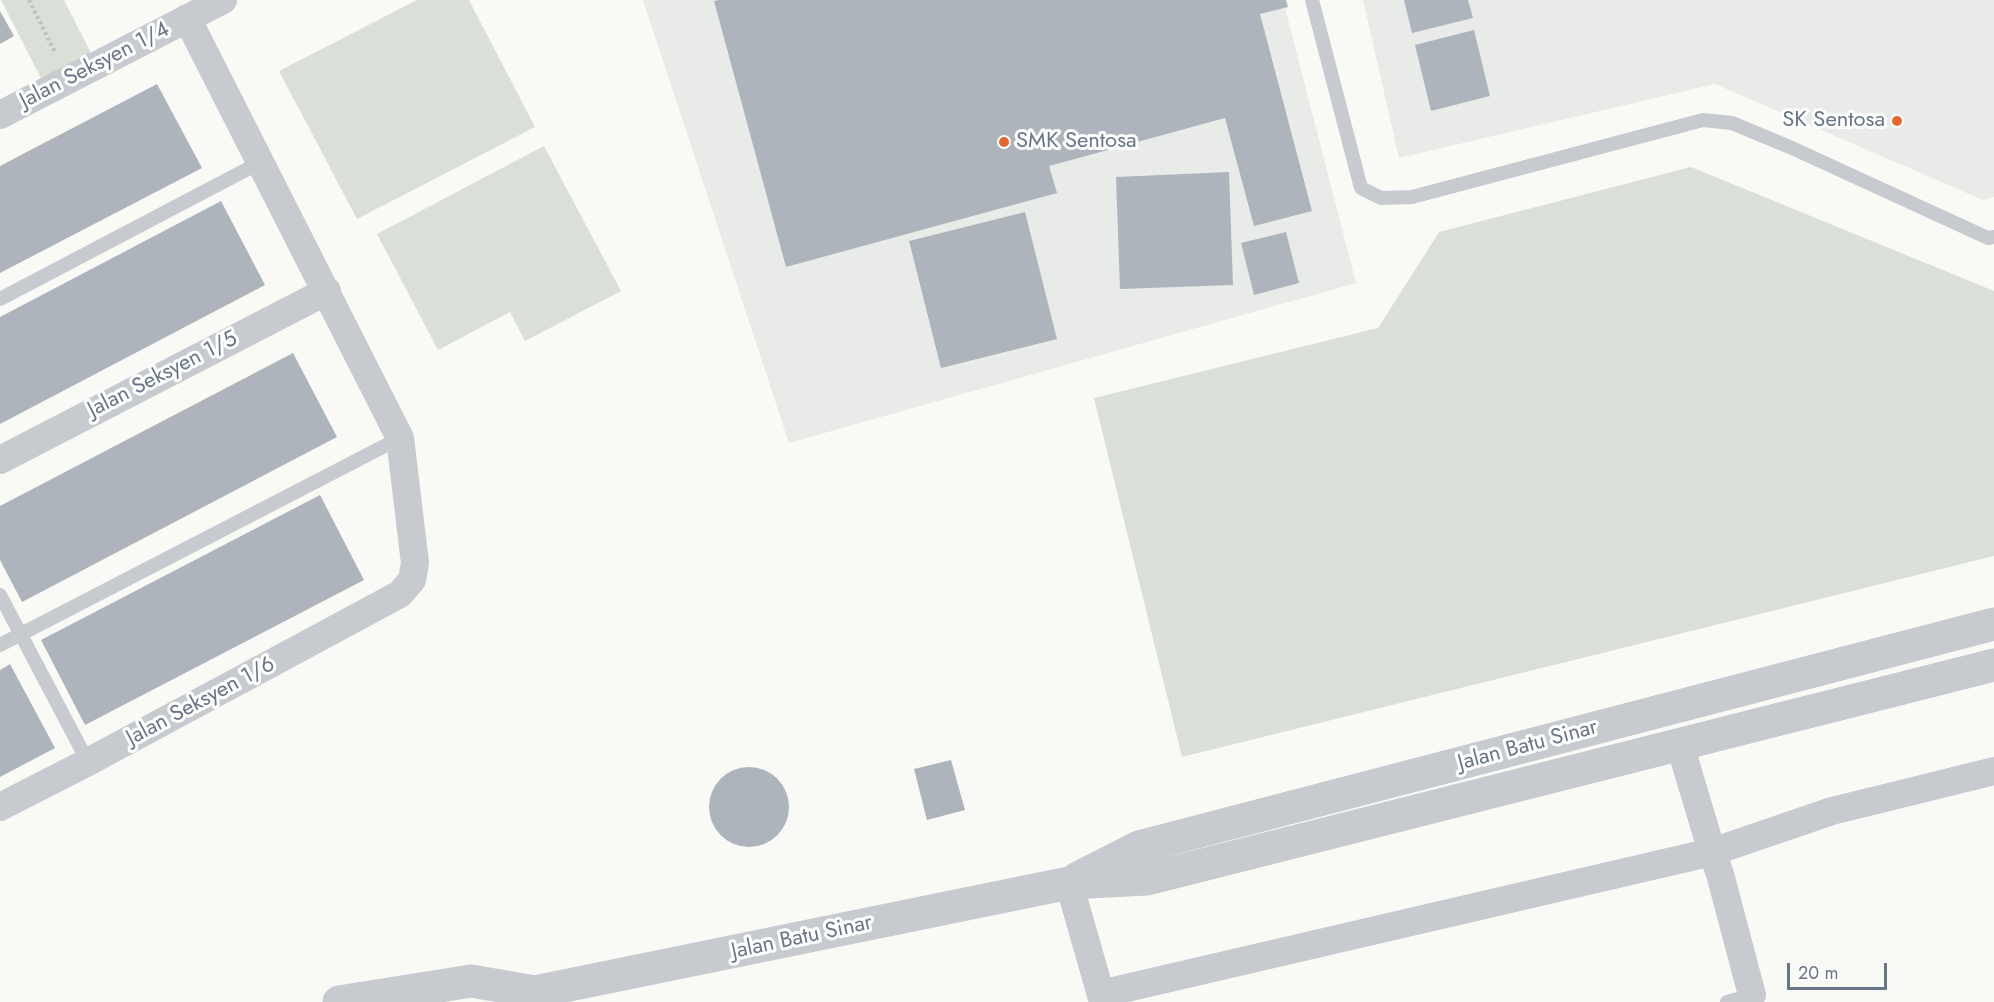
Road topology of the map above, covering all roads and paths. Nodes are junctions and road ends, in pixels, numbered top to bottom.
1 (29, 0) edge
2 (223, 0) edge
3 (1312, 0) edge
4 (187, 18) junction
5 (69, 79) junction
6 (0, 115) edge
7 (261, 162) junction
8 (1994, 237) edge
9 (327, 291) junction
10 (0, 299) edge
11 (400, 438) junction
12 (0, 460) edge
13 (0, 595) edge
14 (1994, 624) edge
15 (21, 634) junction
16 (0, 645) edge
17 (1994, 665) edge
18 (1680, 745) junction
19 (88, 762) junction
20 (1994, 771) edge
21 (0, 807) edge
22 (1712, 852) junction
23 (1069, 883) junction
24 (589, 992) edge
25 (525, 997) edge
26 (1102, 998) edge
27 (1740, 999) edge
28 (339, 1002) edge

1 - 5 path
2 - 4 street, Jalan Seksyen 1/4
3 - 8 lane
4 - 5 street, Jalan Seksyen 1/4
4 - 7 street
5 - 6 street, Jalan Seksyen 1/4
7 - 9 street
7 - 10 lane
9 - 11 street
9 - 12 street, Jalan Seksyen 1/5
11 - 15 lane
11 - 19 street, Jalan Seksyen 1/6
13 - 15 lane
14 - 23 street, Jalan Batu Sinar
15 - 16 lane
15 - 19 lane
17 - 18 street, Jalan Batu Sinar
18 - 22 street
18 - 23 street, Jalan Batu Sinar
19 - 21 street, Jalan Seksyen 1/6
20 - 22 street
22 - 26 street
22 - 27 street
23 - 24 street, Jalan Batu Sinar
23 - 26 street
24 - 25 street, Jalan Batu Sinar
25 - 28 street, Jalan Batu Sinar

